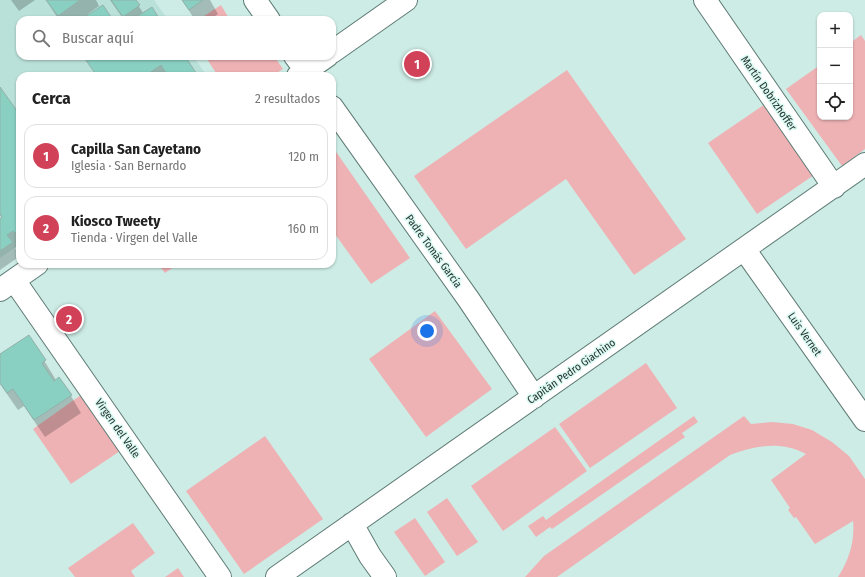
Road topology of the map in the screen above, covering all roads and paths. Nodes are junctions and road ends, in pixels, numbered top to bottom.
1 (255, 0) edge
2 (406, 0) edge
3 (705, 0) edge
4 (266, 16) edge
5 (336, 49) edge
6 (320, 60) edge
7 (302, 70) edge
8 (336, 114) edge
9 (865, 164) edge
10 (834, 186) junction
11 (744, 249) junction
12 (31, 268) edge
13 (7, 285) edge
14 (534, 397) junction
15 (865, 420) edge
16 (352, 524) junction
17 (220, 577) edge
18 (277, 577) edge
19 (385, 577) edge

1 - 4 street
2 - 5 street
3 - 10 street, Martín Dobrizhoffer
6 - 7 street
8 - 14 street, Padre Tomás García
9 - 10 street, Capitán Pedro Giachino
10 - 11 street, Capitán Pedro Giachino
11 - 14 street, Capitán Pedro Giachino
11 - 15 street, Luis Vernet
12 - 13 street
13 - 17 street, Virgen del Valle
14 - 16 street, Capitán Pedro Giachino
16 - 18 street, Capitán Pedro Giachino
16 - 19 street

